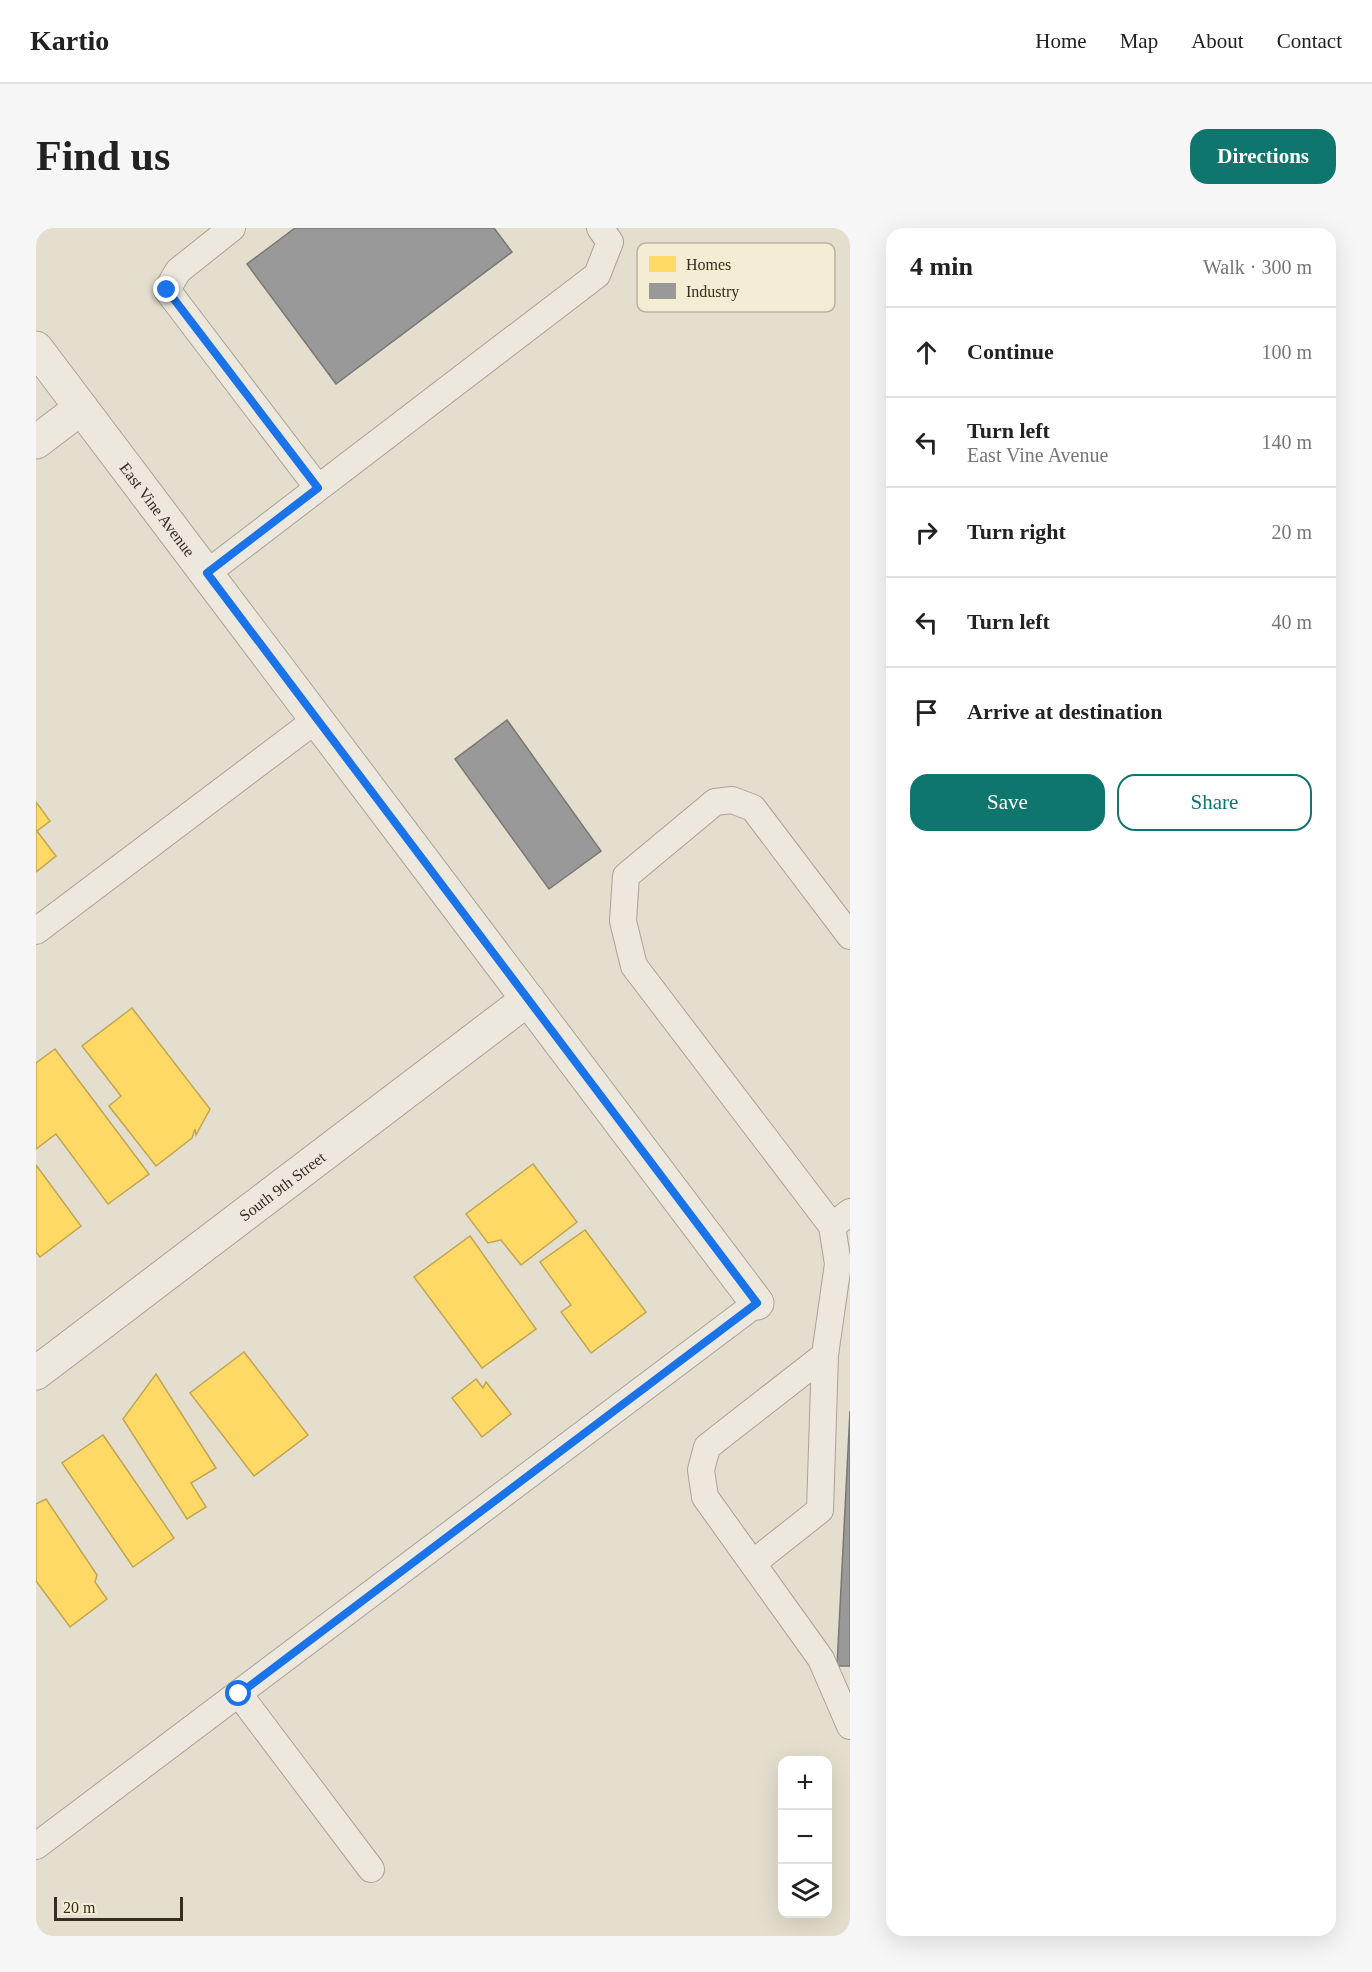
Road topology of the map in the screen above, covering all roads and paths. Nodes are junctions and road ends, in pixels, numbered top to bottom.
1 (232, 228) edge
2 (600, 228) edge
3 (36, 348) edge
4 (81, 408) junction
5 (36, 442) edge
6 (318, 488) junction
7 (207, 573) junction
8 (317, 719) junction
9 (36, 931) edge
10 (850, 936) edge
11 (528, 999) junction
12 (841, 1219) edge
13 (757, 1303) joint
14 (825, 1355) junction
15 (36, 1372) edge
16 (753, 1563) junction
17 (239, 1694) junction
18 (850, 1726) edge
19 (36, 1846) edge
20 (371, 1869) dead end

1 - 6 lane
2 - 6 lane
3 - 4 street, East Vine Avenue
4 - 5 street
4 - 7 street, East Vine Avenue
6 - 7 lane
7 - 8 street, East Vine Avenue
8 - 9 lane
8 - 11 street, East Vine Avenue
10 - 12 lane
11 - 13 street, East Vine Avenue
11 - 15 street, South 9th Street
12 - 14 lane
13 - 17 lane
14 - 16 lane
14 - 16 lane
16 - 18 lane
17 - 19 lane
17 - 20 lane

